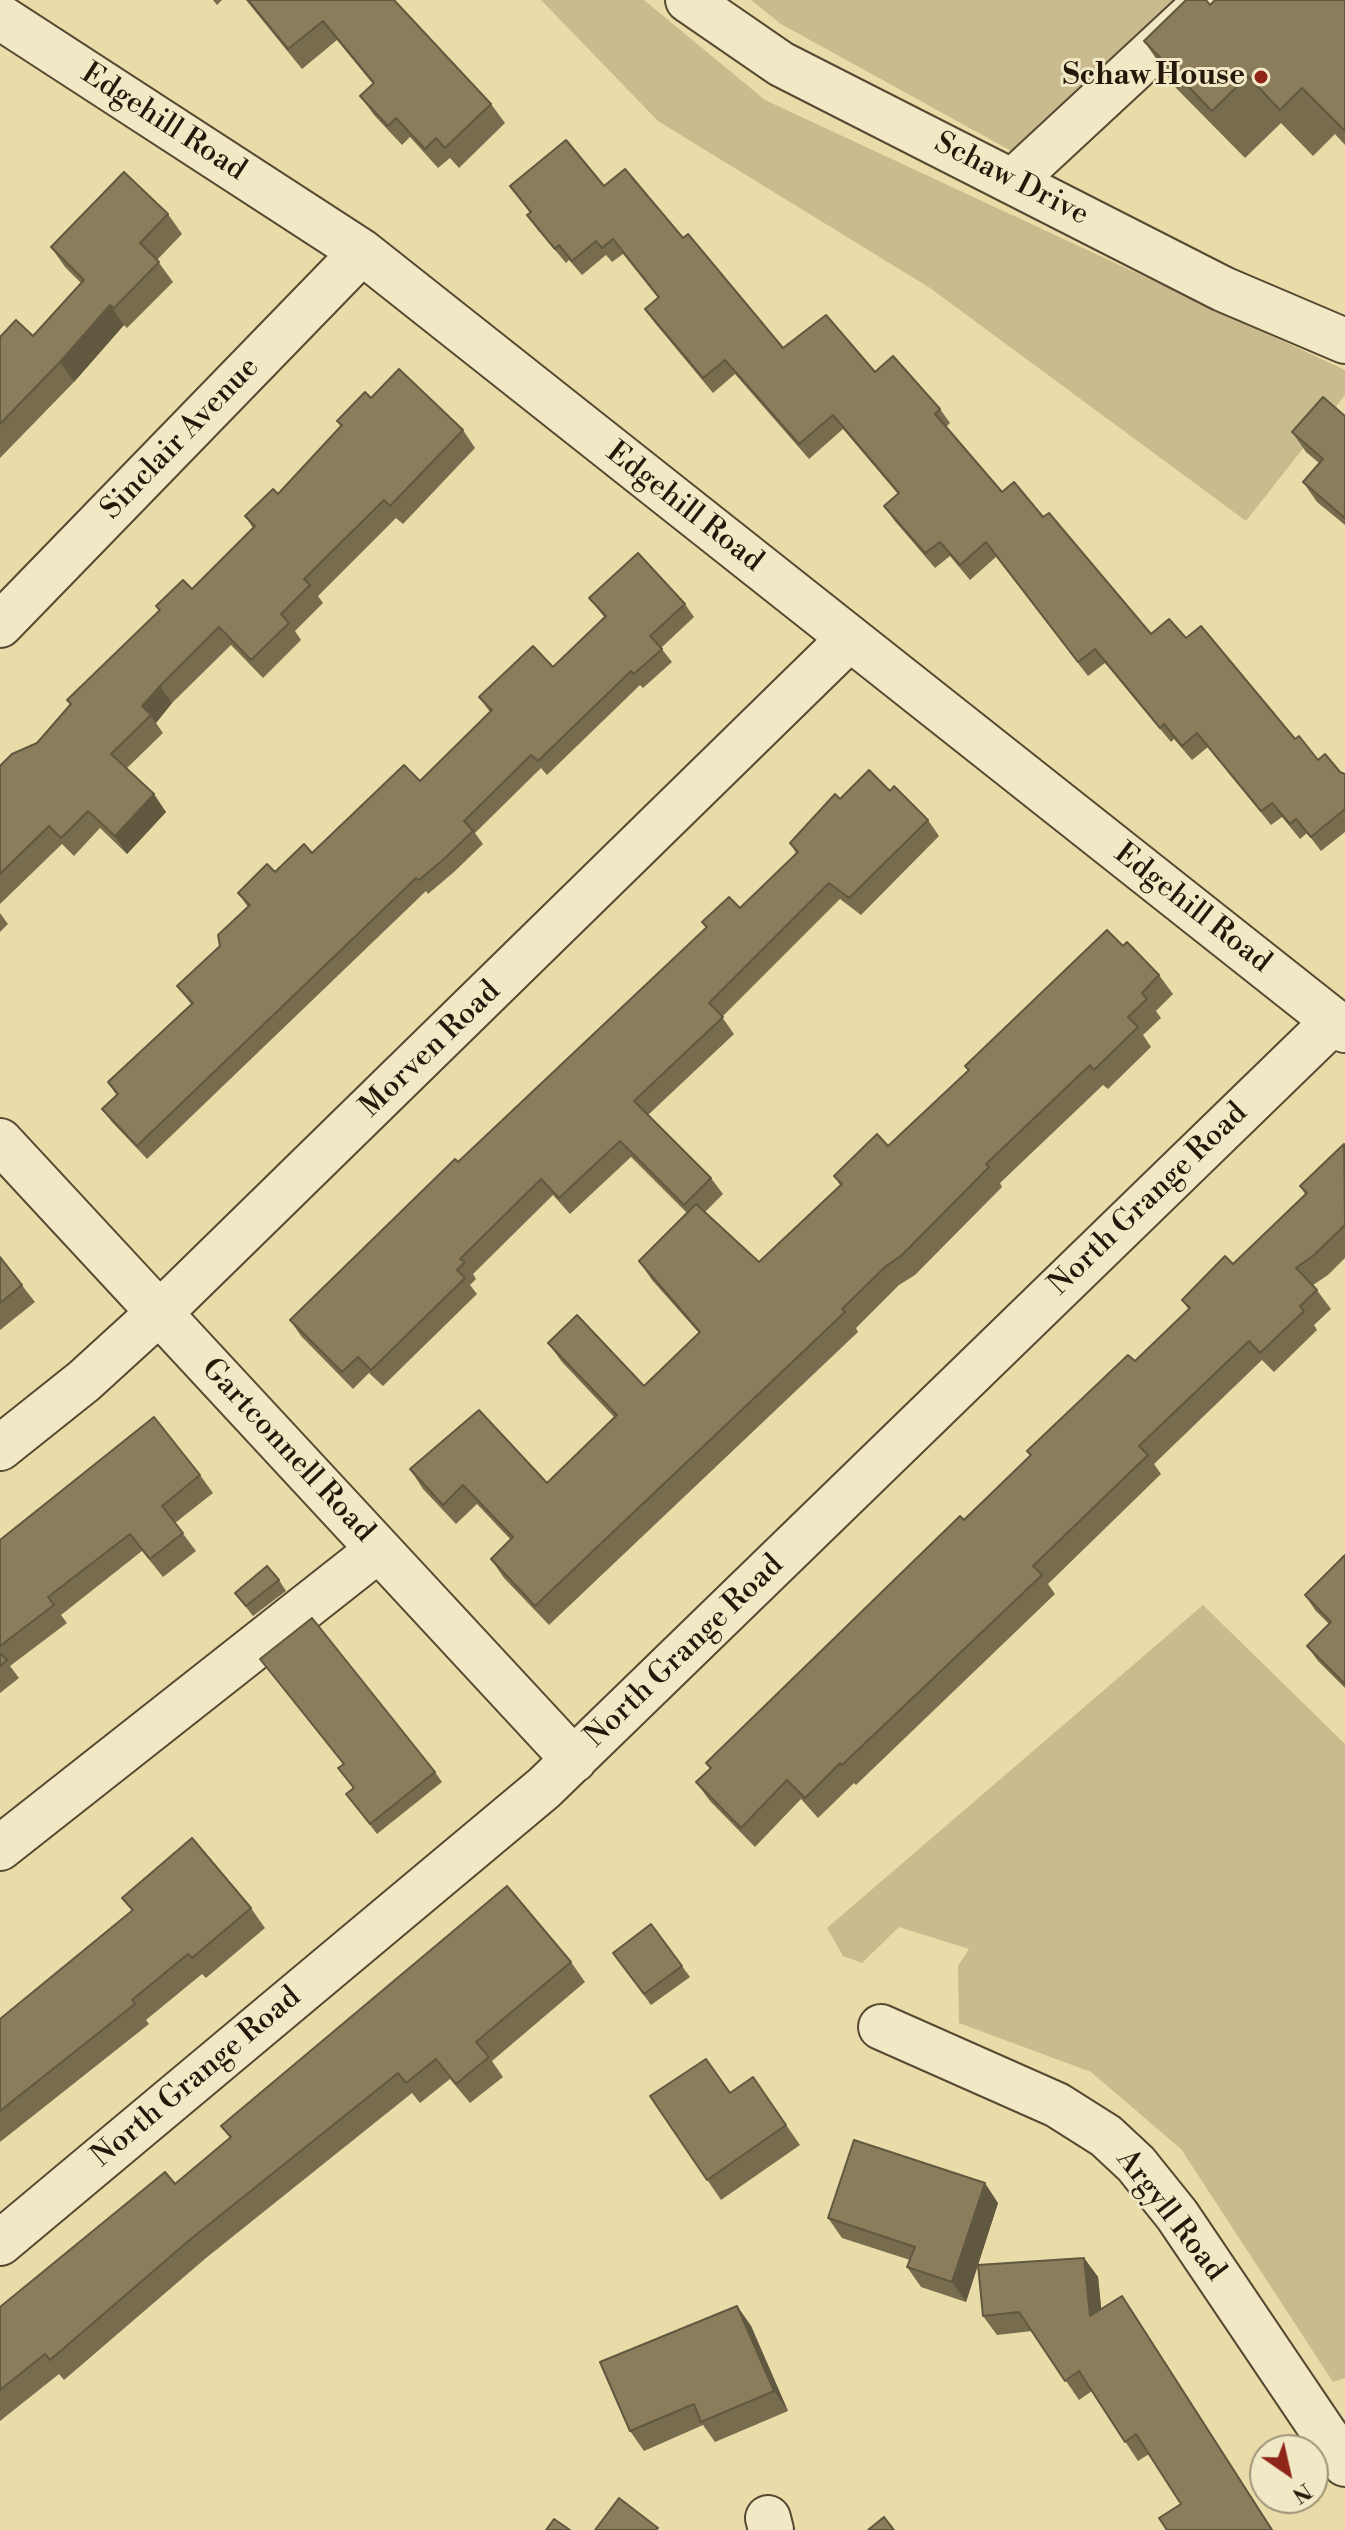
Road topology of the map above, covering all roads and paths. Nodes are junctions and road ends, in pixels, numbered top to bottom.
1 (688, 0) edge
2 (1208, 0) edge
3 (0, 17) edge
4 (1013, 181) junction
5 (362, 252) junction
6 (1345, 341) edge
7 (0, 625) edge
8 (849, 639) junction
9 (1339, 1025) edge
10 (0, 1141) edge
11 (160, 1312) junction
12 (0, 1448) edge
13 (378, 1550) junction
14 (574, 1760) junction
15 (0, 1848) edge
16 (881, 2027) dead end
17 (0, 2243) edge
18 (1345, 2464) edge

1 - 4 street, Schaw Drive
2 - 4 street
3 - 5 street, Edgehill Road
4 - 6 street, Schaw Drive
5 - 7 street, Sinclair Avenue
5 - 8 street, Edgehill Road
8 - 9 street, Edgehill Road
8 - 11 street, Morven Road
9 - 14 street, North Grange Road
10 - 11 street, Gartconnell Road
11 - 12 street, Morven Road
11 - 13 street, Gartconnell Road
13 - 14 street, Gartconnell Road
13 - 15 street
14 - 17 street, North Grange Road
16 - 18 street, Argyll Road

